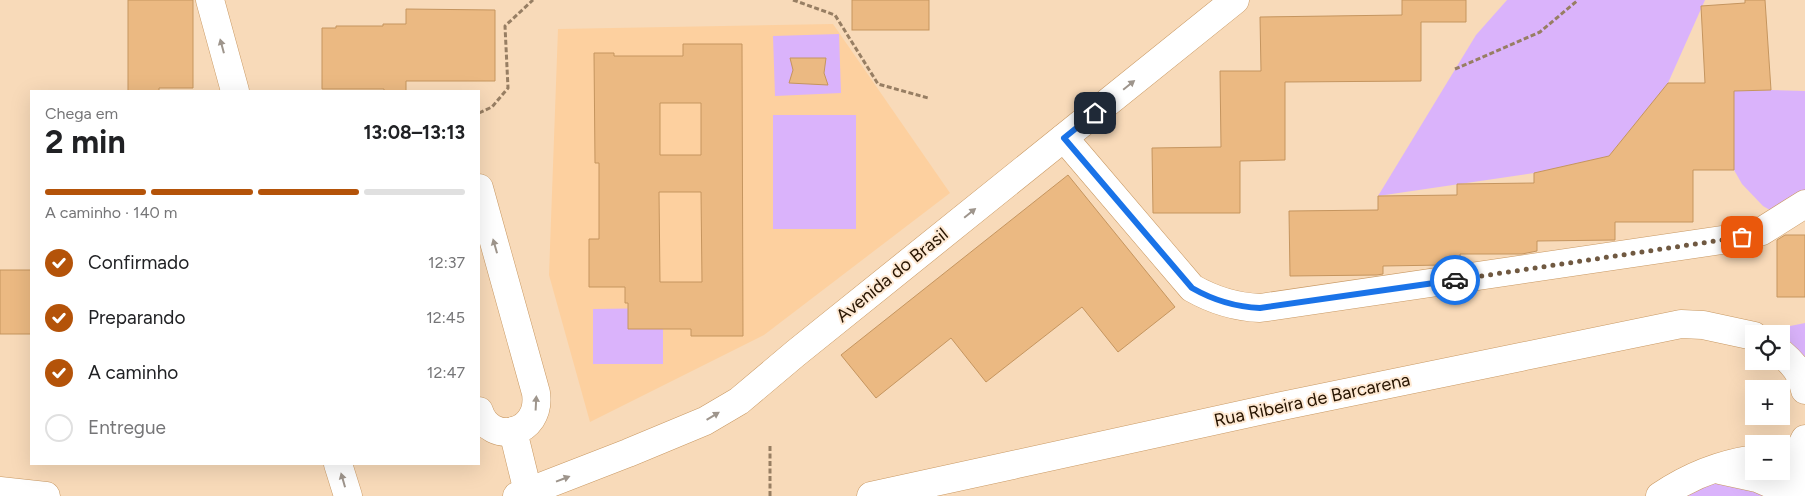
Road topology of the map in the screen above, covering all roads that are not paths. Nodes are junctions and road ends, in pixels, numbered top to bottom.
1 (210, 0) edge
2 (1235, 0) edge
3 (235, 90) edge
4 (1064, 138) junction
5 (480, 192) edge
6 (1805, 204) edge
7 (1745, 334) edge
8 (480, 413) edge
9 (514, 431) junction
10 (1796, 446) edge
11 (1745, 461) edge
12 (338, 465) edge
13 (1711, 470) junction
14 (0, 491) edge
15 (523, 494) edge
16 (46, 496) edge
17 (348, 496) edge
18 (871, 496) edge
19 (1660, 496) edge
20 (1799, 496) edge
21 (1803, 496) edge

3 -> 1 street
4 -> 2 street, Avenida do Brasil
4 - 6 street
15 -> 4 street, Avenida do Brasil
9 -> 5 street
7 - 18 street, Rua Ribeira de Barcarena
8 - 9 street
9 - 15 street
10 - 21 street
11 - 13 street
17 -> 12 street
13 - 19 street
13 - 20 street
14 - 16 street

